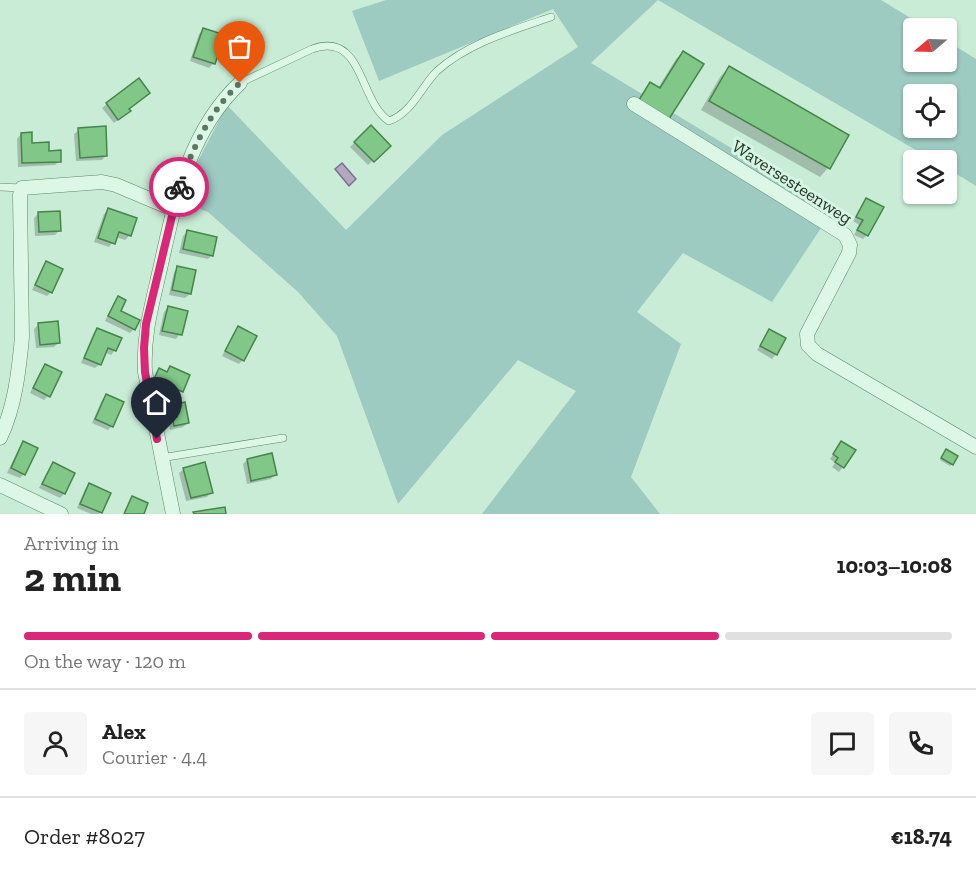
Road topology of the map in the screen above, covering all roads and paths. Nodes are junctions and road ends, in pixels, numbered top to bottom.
1 (552, 17) dead end
2 (240, 83) joint
3 (634, 104) dead end
4 (0, 187) edge
5 (22, 188) junction
6 (173, 209) junction
7 (0, 438) edge
8 (283, 438) dead end
9 (976, 447) edge
10 (161, 458) junction
11 (0, 485) edge
12 (61, 514) edge
13 (173, 514) edge

1 - 2 lane
2 - 6 street
3 - 9 street, Waversesteenweg
4 - 5 lane
5 - 6 street
5 - 7 street
6 - 10 street
8 - 10 lane
10 - 13 street
11 - 12 street

